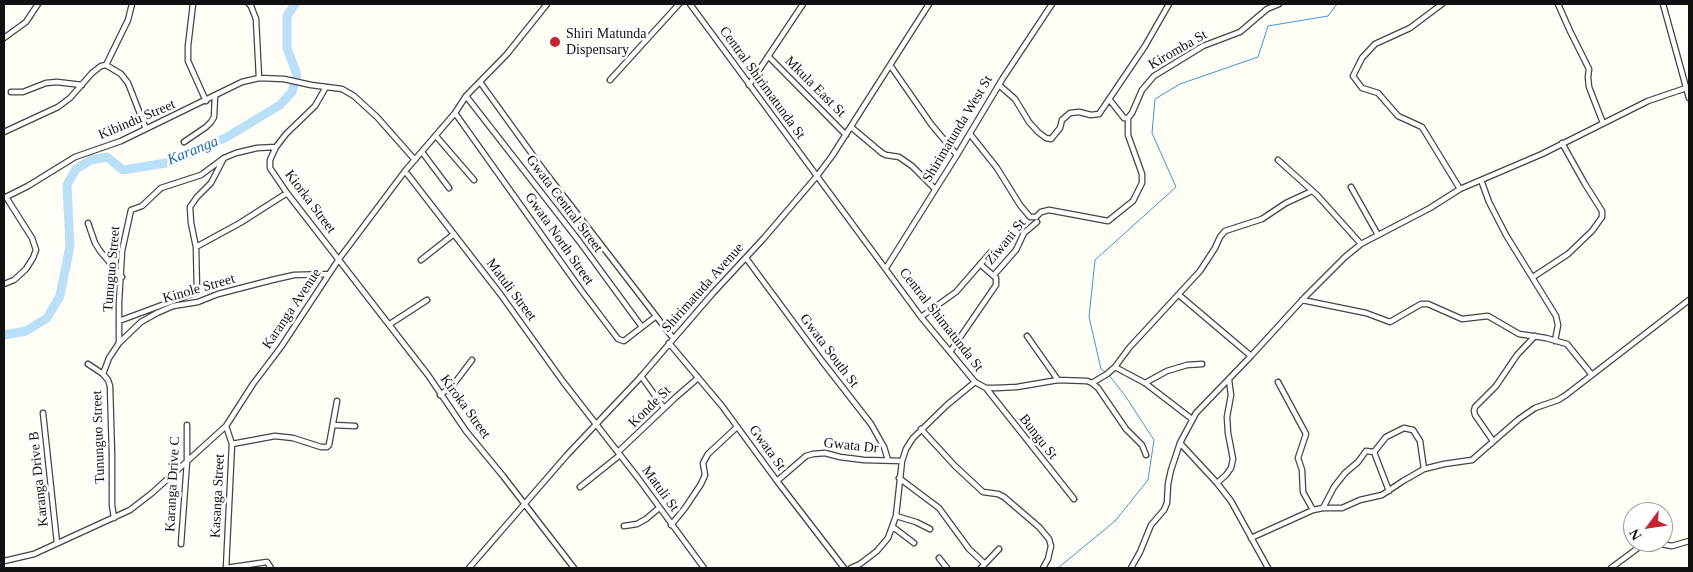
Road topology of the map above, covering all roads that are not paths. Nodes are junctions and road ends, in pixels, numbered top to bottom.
1 (38, 4) edge
2 (132, 4) edge
3 (193, 4) edge
4 (249, 4) edge
5 (547, 4) edge
6 (679, 4) edge
7 (690, 4) edge
8 (802, 4) edge
9 (1052, 4) edge
10 (1169, 4) edge
11 (1279, 4) edge
12 (1442, 4) edge
13 (1558, 4) edge
14 (1663, 4) edge
15 (927, 5) edge
16 (4, 38) edge
17 (768, 56) junction
18 (106, 65) junction
19 (890, 65) junction
20 (259, 78) junction
21 (610, 80) dead end
22 (480, 82) junction
23 (82, 85) junction
24 (749, 85) junction
25 (999, 85) junction
26 (326, 87) junction
27 (1687, 87) edge
28 (11, 92) dead end
29 (215, 96) junction
30 (466, 96) junction
31 (1689, 98) edge
32 (1109, 99) junction
33 (206, 101) junction
34 (456, 112) junction
35 (1128, 118) junction
36 (1603, 123) junction
37 (851, 127) junction
38 (146, 129) junction
39 (4, 132) edge
40 (970, 134) junction
41 (846, 135) junction
42 (436, 136) junction
43 (184, 142) dead end
44 (1562, 143) junction
45 (276, 147) junction
46 (422, 152) junction
47 (957, 155) junction
48 (224, 158) junction
49 (415, 160) junction
50 (1278, 160) dead end
51 (405, 171) junction
52 (817, 176) junction
53 (474, 180) dead end
54 (1481, 180) junction
55 (1350, 187) dead end
56 (450, 188) dead end
57 (936, 189) junction
58 (1460, 189) junction
59 (1312, 191) junction
60 (287, 192) junction
61 (5, 198) edge
62 (1037, 222) dead end
63 (88, 223) dead end
64 (454, 234) junction
65 (1378, 234) junction
66 (1361, 244) junction
67 (196, 248) junction
68 (990, 253) dead end
69 (746, 258) junction
70 (339, 259) junction
71 (421, 260) dead end
72 (980, 264) junction
73 (886, 268) junction
74 (329, 274) junction
75 (994, 275) junction
76 (122, 277) junction
77 (1533, 277) junction
78 (4, 284) edge
79 (1178, 295) junction
80 (427, 300) dead end
81 (1302, 300) junction
82 (1689, 300) edge
83 (655, 317) junction
84 (921, 317) junction
85 (119, 321) junction
86 (390, 324) junction
87 (642, 327) junction
88 (1026, 336) dead end
89 (1535, 336) junction
90 (673, 338) junction
91 (1555, 341) junction
92 (669, 343) junction
93 (119, 344) junction
94 (950, 352) junction
95 (1252, 356) junction
96 (472, 360) dead end
97 (88, 364) dead end
98 (1202, 364) dead end
99 (1115, 367) junction
100 (103, 374) junction
101 (1592, 375) junction
102 (641, 376) junction
103 (698, 378) junction
104 (1058, 380) junction
105 (1229, 380) junction
106 (975, 382) junction
107 (1278, 382) dead end
108 (1092, 383) junction
109 (1146, 383) junction
110 (986, 388) junction
111 (440, 395) junction
112 (337, 401) dead end
113 (664, 408) junction
114 (43, 413) dead end
115 (1192, 419) junction
116 (596, 424) junction
117 (187, 425) dead end
118 (226, 426) junction
119 (333, 426) junction
120 (355, 426) dead end
121 (738, 427) junction
122 (921, 429) junction
123 (1493, 441) junction
124 (1180, 443) junction
125 (232, 444) junction
126 (1374, 452) junction
127 (619, 454) junction
128 (1146, 455) dead end
129 (888, 460) junction
130 (902, 461) junction
131 (187, 462) junction
132 (1424, 469) junction
133 (899, 478) junction
134 (777, 481) junction
135 (1217, 483) junction
136 (580, 487) dead end
137 (1389, 491) junction
138 (1074, 499) dead end
139 (524, 504) junction
140 (659, 508) junction
141 (1323, 508) junction
142 (1313, 510) junction
143 (896, 516) junction
144 (114, 518) junction
145 (671, 525) junction
146 (624, 526) dead end
147 (893, 527) junction
148 (930, 528) dead end
149 (1251, 538) junction
150 (1689, 542) edge
151 (57, 543) junction
152 (914, 543) dead end
153 (181, 544) dead end
154 (998, 550) dead end
155 (939, 558) dead end
156 (4, 561) edge
157 (860, 564) junction
158 (985, 564) junction
159 (1264, 566) edge
160 (226, 568) edge
161 (271, 568) edge
162 (469, 568) edge
163 (574, 568) edge
164 (704, 568) edge
165 (844, 568) edge
166 (851, 568) edge
167 (865, 568) edge
168 (947, 568) edge
169 (981, 568) edge
170 (1043, 568) edge
171 (1131, 568) edge
172 (1268, 568) edge
173 (1611, 568) edge

1 - 16 street
2 - 18 street
3 - 33 street
4 - 20 street
5 - 22 street, Karanga Avenue
6 - 21 street
7 - 24 street, Central Shirimatunda St
8 - 17 street
9 - 25 street, Shirimatunda West St
10 - 32 street
11 - 35 street, Kiromba St
12 - 58 street
13 - 36 street
14 - 27 street
15 - 19 street, Shirimatuda Avenue
17 - 24 street
17 - 41 street, Mkula East St
18 - 23 street
18 - 38 street
19 - 37 street, Shirimatuda Avenue
19 - 47 street
20 - 26 street, Kibindu Street
20 - 29 street, Kibindu Street
22 - 30 street, Karanga Avenue
22 - 83 street
23 - 28 street
23 - 39 street
24 - 52 street, Central Shirimatunda St
25 - 32 street
25 - 40 street, Shirimatunda West St
26 - 45 street, Kiorka Street
26 - 49 street
27 - 31 street
27 - 36 street
29 - 33 street, Kibindu Street
29 - 43 street
30 - 34 street, Karanga Avenue
30 - 87 street, Gwata Central Street
32 - 35 street
33 - 38 street, Kibindu Street
34 - 42 street, Karanga Avenue
34 - 87 street, Gwata North Street
35 - 40 street
36 - 44 street
37 - 41 street, Shirimatuda Avenue
37 - 57 street
38 - 61 street, Kibindu Street
40 - 47 street, Shirimatunda West St
41 - 52 street, Shirimatuda Avenue
42 - 46 street, Karanga Avenue
42 - 53 street
44 - 54 street
44 - 77 street
45 - 48 street, Tunuguo Street
45 - 60 street, Kiorka Street
46 - 49 street, Karanga Avenue
46 - 56 street
47 - 57 street, Shirimatunda West St
48 - 67 street
48 - 76 street, Tunuguo Street
49 - 51 street, Karanga Avenue
50 - 59 street
51 - 64 street, Matuli Street
51 - 70 street, Karanga Avenue
52 - 69 street, Shirimatuda Avenue
52 - 73 street, Central Shimatunda St
54 - 58 street
54 - 77 street
55 - 65 street
57 - 73 street, Shirimatunda West St
58 - 65 street
59 - 66 street
59 - 79 street
60 - 67 street
60 - 70 street, Kiorka Street
61 - 78 street
62 - 75 street, Ziwani St
63 - 76 street
64 - 71 street
64 - 116 street, Matuli Street
65 - 66 street
66 - 81 street
67 - 85 street
68 - 72 street
69 - 90 street, Shirimatuda Avenue
69 - 129 street, Gwata South St
70 - 74 street, Karanga Avenue
70 - 86 street, Kiroka Street
72 - 75 street, Ziwani St
72 - 84 street
73 - 84 street, Central Shimatunda St
74 - 93 street, Kinole Street
74 - 118 street, Karanga Avenue
75 - 94 street, Ziwani St
76 - 85 street, Tunuguo Street
77 - 91 street
79 - 95 street
79 - 99 street
80 - 86 street
81 - 89 street
81 - 95 street
82 - 101 street
83 - 87 street, Gwata North Street
83 - 90 street
84 - 94 street, Central Shimatunda St
85 - 93 street, Tunuguo Street
86 - 111 street, Kiroka Street
88 - 104 street
89 - 91 street
89 - 123 street
90 - 92 street, Shirimatuda Avenue
91 - 101 street
92 - 102 street, Shirimatuda Avenue
92 - 103 street, Gwata St
93 - 100 street, Kinole Street
94 - 106 street, Central Shimatunda St
95 - 105 street
96 - 111 street
97 - 100 street, Tununguo Street
98 - 109 street
99 - 108 street
99 - 109 street
100 - 144 street, Tununguo Street
101 - 123 street
102 - 113 street
102 - 116 street, Shirimatuda Avenue
103 - 113 street, Konde St
103 - 121 street, Gwata St
104 - 108 street, Central Shimatunda St
104 - 110 street, Central Shimatunda St
105 - 115 street
105 - 135 street
106 - 110 street, Central Shimatunda St
106 - 122 street
107 - 142 street
108 - 128 street
109 - 115 street
110 - 138 street, Bungu St
111 - 139 street, Kiroka Street
112 - 119 street
113 - 127 street, Konde St
114 - 151 street, Karanga Drive B
115 - 124 street
116 - 127 street, Matuli St
116 - 139 street, Shirimatuda Avenue
117 - 131 street, Karanga Drive C
118 - 125 street, Kasanga Street
118 - 131 street, Karanga Avenue
119 - 120 street
119 - 125 street
121 - 134 street, Gwata St
121 - 145 street
122 - 130 street
122 - 170 street
123 - 132 street
124 - 135 street
124 - 171 street
125 - 160 street, Kasanga Street
126 - 132 street
126 - 137 street
126 - 141 street
127 - 136 street, Konde St
127 - 140 street, Matuli St
129 - 130 street, Gwata Dr
129 - 134 street, Gwata Dr
130 - 133 street
131 - 144 street, Karanga Avenue
131 - 153 street, Karanga Drive C
132 - 137 street
133 - 143 street
133 - 158 street
134 - 165 street, Gwata St
135 - 149 street
137 - 141 street
139 - 162 street, Shirimatuda Avenue
139 - 163 street, Kiroka Street
140 - 145 street, Matuli St
140 - 146 street
141 - 142 street
142 - 149 street
143 - 147 street
143 - 148 street
144 - 151 street, Karanga Avenue
145 - 164 street, Matuli St
147 - 152 street
147 - 157 street
149 - 159 street
150 - 173 street
151 - 156 street, Karanga Avenue
154 - 158 street
155 - 168 street
157 - 166 street
157 - 167 street
158 - 169 street
159 - 172 street
160 - 161 street

